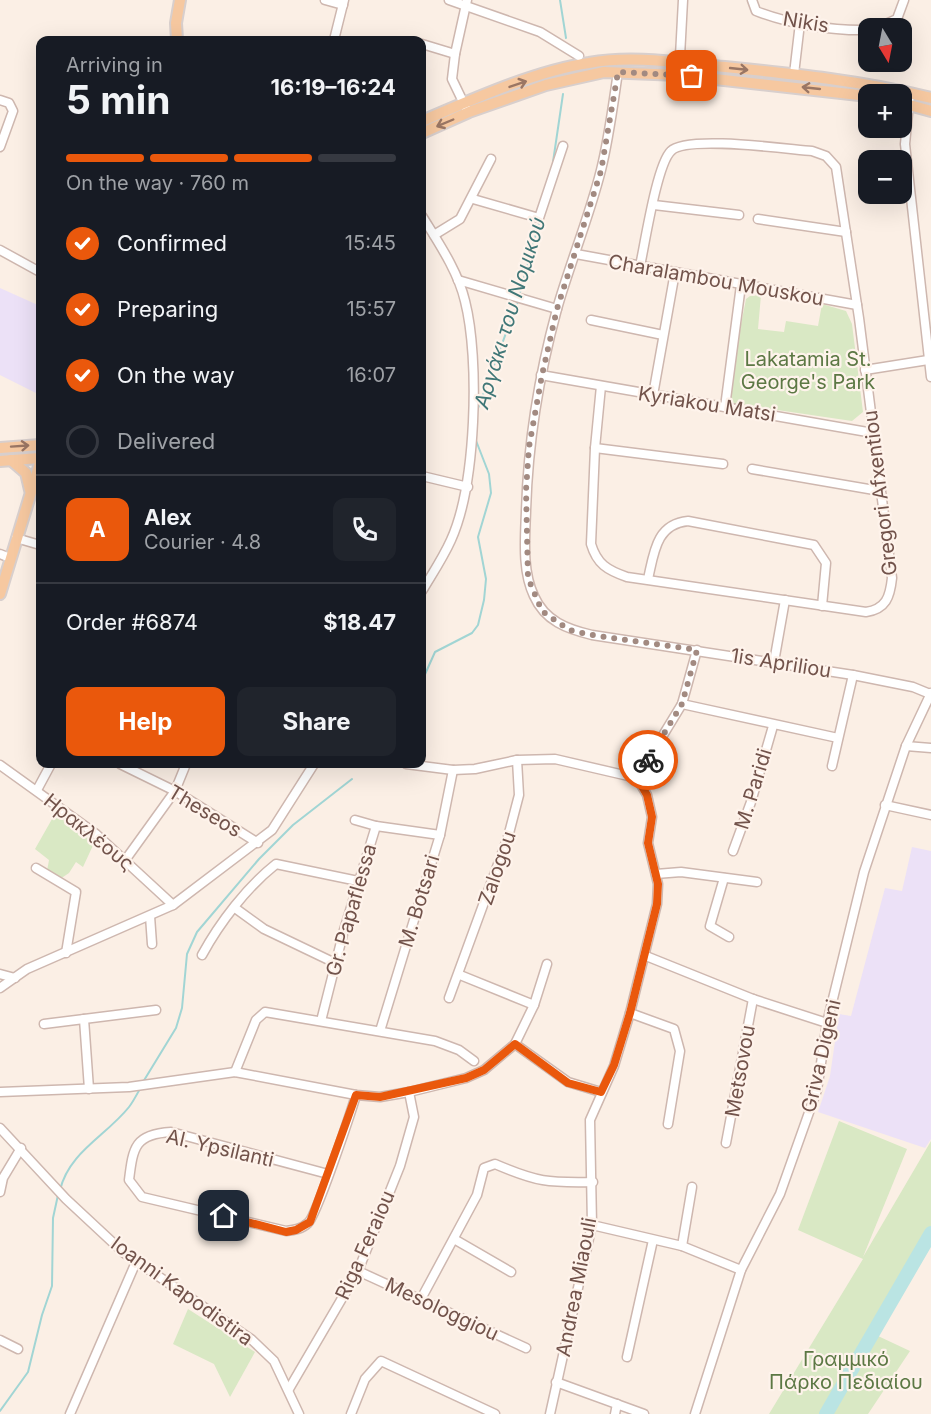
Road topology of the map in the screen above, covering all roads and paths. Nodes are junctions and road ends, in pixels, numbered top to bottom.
1 (180, 0) edge
2 (325, 0) edge
3 (448, 0) edge
4 (684, 0) edge
5 (752, 0) edge
6 (904, 0) edge
7 (344, 2) edge
8 (466, 3) edge
9 (897, 18) edge
10 (800, 23) junction
11 (858, 29) edge
12 (177, 36) edge
13 (335, 36) edge
14 (426, 45) edge
15 (455, 54) junction
16 (579, 56) dead end
17 (680, 62) junction
18 (618, 72) junction
19 (794, 74) junction
20 (679, 75) junction
21 (858, 84) edge
22 (912, 93) edge
23 (858, 95) edge
24 (931, 98) edge
25 (0, 100) edge
26 (912, 106) edge
27 (466, 108) junction
28 (931, 111) edge
29 (426, 120) edge
30 (426, 131) edge
31 (905, 138) edge
32 (563, 146) dead end
33 (0, 147) edge
34 (491, 159) dead end
35 (472, 199) junction
36 (654, 206) junction
37 (739, 215) dead end
38 (758, 219) dead end
39 (426, 222) edge
40 (846, 232) junction
41 (434, 235) junction
42 (0, 250) edge
43 (576, 254) junction
44 (640, 266) junction
45 (36, 270) edge
46 (675, 272) junction
47 (458, 280) junction
48 (741, 285) junction
49 (857, 305) junction
50 (557, 309) junction
51 (591, 320) dead end
52 (663, 336) junction
53 (928, 360) junction
54 (865, 370) junction
55 (542, 375) junction
56 (931, 377) edge
57 (601, 387) junction
58 (653, 395) junction
59 (725, 407) junction
60 (873, 433) junction
61 (36, 445) edge
62 (0, 448) edge
63 (595, 448) junction
64 (36, 458) edge
65 (6, 460) edge
66 (723, 464) dead end
67 (752, 469) dead end
68 (36, 476) edge
69 (426, 477) edge
70 (468, 487) junction
71 (880, 491) junction
72 (31, 493) junction
73 (16, 538) junction
74 (36, 544) edge
75 (5, 556) edge
76 (648, 579) junction
77 (426, 584) edge
78 (0, 594) edge
79 (785, 600) junction
80 (822, 606) junction
81 (697, 650) junction
82 (774, 662) junction
83 (853, 675) junction
84 (931, 693) edge
85 (682, 704) junction
86 (773, 726) junction
87 (838, 738) junction
88 (906, 746) junction
89 (931, 748) edge
90 (517, 760) junction
91 (0, 765) edge
92 (831, 766) dead end
93 (426, 767) edge
94 (49, 768) edge
95 (128, 768) edge
96 (184, 768) edge
97 (311, 768) edge
98 (453, 770) junction
99 (637, 778) junction
100 (37, 790) junction
101 (175, 792) junction
102 (885, 805) junction
103 (931, 815) edge
104 (355, 820) dead end
105 (376, 826) junction
106 (440, 835) junction
107 (258, 843) junction
108 (733, 851) dead end
109 (126, 859) junction
110 (36, 868) dead end
111 (656, 874) junction
112 (724, 878) junction
113 (358, 880) junction
114 (757, 882) dead end
115 (173, 905) junction
116 (235, 908) junction
117 (150, 916) junction
118 (729, 937) dead end
119 (152, 944) dead end
120 (66, 953) junction
121 (202, 955) dead end
122 (646, 956) junction
123 (335, 963) junction
124 (547, 964) dead end
125 (0, 974) edge
126 (460, 975) junction
127 (15, 978) junction
128 (0, 988) edge
129 (449, 998) dead end
130 (753, 999) junction
131 (534, 1005) junction
132 (156, 1010) dead end
133 (630, 1013) junction
134 (84, 1019) junction
135 (321, 1021) junction
136 (827, 1023) junction
137 (44, 1024) dead end
138 (380, 1031) junction
139 (515, 1044) junction
140 (474, 1061) dead end
141 (235, 1072) junction
142 (89, 1089) junction
143 (0, 1092) edge
144 (410, 1092) junction
145 (601, 1092) junction
146 (356, 1095) junction
147 (668, 1124) dead end
148 (0, 1128) edge
149 (726, 1143) dead end
150 (21, 1148) junction
151 (328, 1174) junction
152 (593, 1182) junction
153 (692, 1187) dead end
154 (0, 1192) edge
155 (592, 1225) junction
156 (454, 1239) junction
157 (653, 1240) junction
158 (682, 1246) junction
159 (136, 1262) junction
160 (741, 1270) junction
161 (358, 1271) junction
162 (511, 1272) dead end
163 (421, 1299) junction
164 (0, 1340) edge
165 (526, 1348) dead end
166 (18, 1349) dead end
167 (627, 1357) dead end
168 (556, 1382) junction
169 (289, 1389) junction
170 (617, 1404) junction
171 (70, 1414) edge
172 (299, 1414) edge
173 (351, 1414) edge
174 (495, 1414) edge
175 (550, 1414) edge
176 (615, 1414) edge
177 (644, 1414) edge
178 (695, 1414) edge

1 - 12 main road
2 - 7 street
3 - 8 street
4 - 17 street
5 - 10 street, Nikis
6 - 9 street
7 - 13 street
8 - 15 street
8 - 16 street
10 - 11 street, Nikis
10 - 19 street
14 - 15 street
15 - 27 street
17 -> 19 main road
17 - 20 street
27 -> 17 main road
18 - 20 main road
18 - 27 main road
18 - 43 street, 1is Apriliou
19 - 21 main road
23 -> 20 main road
22 - 24 main road
25 - 33 street
26 - 28 main road
27 - 29 main road
27 -> 30 main road
31 - 53 street
32 - 35 street
34 - 35 street
35 - 41 street
36 - 37 street
36 - 40 street, Gregori Afxentiou
36 - 44 street, Gregori Afxentiou
38 - 40 street
39 - 41 street
40 - 49 street, Gregori Afxentiou
41 - 47 street
42 - 45 street
43 - 44 street, Charalambou Mouskou
43 - 50 street, 1is Apriliou
44 - 46 street, Charalambou Mouskou
46 - 48 street, Charalambou Mouskou
46 - 52 street
47 - 50 street
47 - 70 street
48 - 49 street, Charalambou Mouskou
48 - 59 street
49 - 54 street, Gregori Afxentiou
50 - 55 street, 1is Apriliou
51 - 52 street
52 - 58 street
53 - 54 street
53 - 56 street
54 - 60 street, Gregori Afxentiou
55 - 57 street, Kyriakou Matsi
55 - 81 street, 1is Apriliou
57 - 58 street, Kyriakou Matsi
57 - 63 street, Gregori Afxentiou
58 - 59 street, Kyriakou Matsi
59 - 60 street, Kyriakou Matsi
60 - 71 street, Gregori Afxentiou
62 -> 61 main road
63 - 66 street
63 - 76 street, Gregori Afxentiou
64 - 65 main road
65 - 72 main road
67 - 71 street
68 - 72 main road
69 - 70 street
70 - 77 street
71 - 80 street, Gregori Afxentiou
72 - 73 main road
73 - 74 street
73 - 75 main road
75 - 78 main road
76 - 79 street, Gregori Afxentiou
76 - 80 street
79 - 80 street, Gregori Afxentiou
79 - 82 street
81 - 82 street, 1is Apriliou
81 - 85 street
82 - 83 street, 1is Apriliou
83 - 84 street, 1is Apriliou
83 - 87 street
84 - 88 street, Griva Digeni
85 - 86 street
85 - 99 street
86 - 87 street
86 - 108 street, M. Paridi
87 - 92 street
88 - 89 street
88 - 102 street, Griva Digeni
90 - 98 street
90 - 99 street
90 - 126 street, Zalogou
91 - 100 street, Ηρακλέους
93 - 98 street
94 - 100 street
95 - 101 street, Theseos
96 - 101 street
97 - 107 street
98 - 106 street, M. Botsari
99 - 111 street, Andrea Miaouli
100 - 109 street, Ηρακλέους
101 - 107 street, Theseos
101 - 109 street
102 - 103 street
102 - 136 street, Griva Digeni
104 - 105 street
105 - 106 street, Gr. Papaflessa
105 - 113 street, Gr. Papaflessa
106 - 138 street, M. Botsari
107 - 115 street
109 - 115 street, Ηρακλέους
110 - 120 street
111 - 112 street
111 - 122 street, Andrea Miaouli
112 - 114 street
112 - 118 street
113 - 116 street
113 - 123 street, Gr. Papaflessa
115 - 117 street
116 - 121 street
116 - 123 street
117 - 119 street
117 - 120 street
120 - 127 street
122 - 130 street
122 - 133 street, Andrea Miaouli
123 - 135 street, Gr. Papaflessa
124 - 131 street
125 - 127 street
126 - 129 street, Zalogou
126 - 131 street
127 - 128 street
130 - 136 street
130 - 149 street, Metsovou
131 - 139 street
132 - 134 street
133 - 145 street, Andrea Miaouli
133 - 147 street
134 - 137 street
134 - 142 street
135 - 138 street
135 - 141 street
136 - 160 street, Griva Digeni
138 - 140 street
139 - 144 street
139 - 145 street
141 - 142 street
141 - 146 street
142 - 143 street
144 - 146 street
144 - 161 street, Riga Feraiou
145 - 152 street, Andrea Miaouli
146 - 151 street
148 - 150 street, Ioanni Kapodistira
150 - 154 street
150 - 159 street, Ioanni Kapodistira
151 - 151 street, Al. Ypsilanti
152 - 155 street, Andrea Miaouli
152 - 156 street
153 - 158 street
155 - 157 street
155 - 168 street, Andrea Miaouli
156 - 162 street
156 - 163 street
157 - 158 street
157 - 167 street
158 - 160 street
159 - 169 street, Ioanni Kapodistira
159 - 171 street
160 - 178 street, Griva Digeni
161 - 163 street, Mesologgiou
161 - 169 street, Riga Feraiou
163 - 165 street, Mesologgiou
164 - 166 street
168 - 170 street
168 - 175 street, Andrea Miaouli
169 - 172 street, Ioanni Kapodistira
170 - 176 street
170 - 177 street
173 - 174 street

